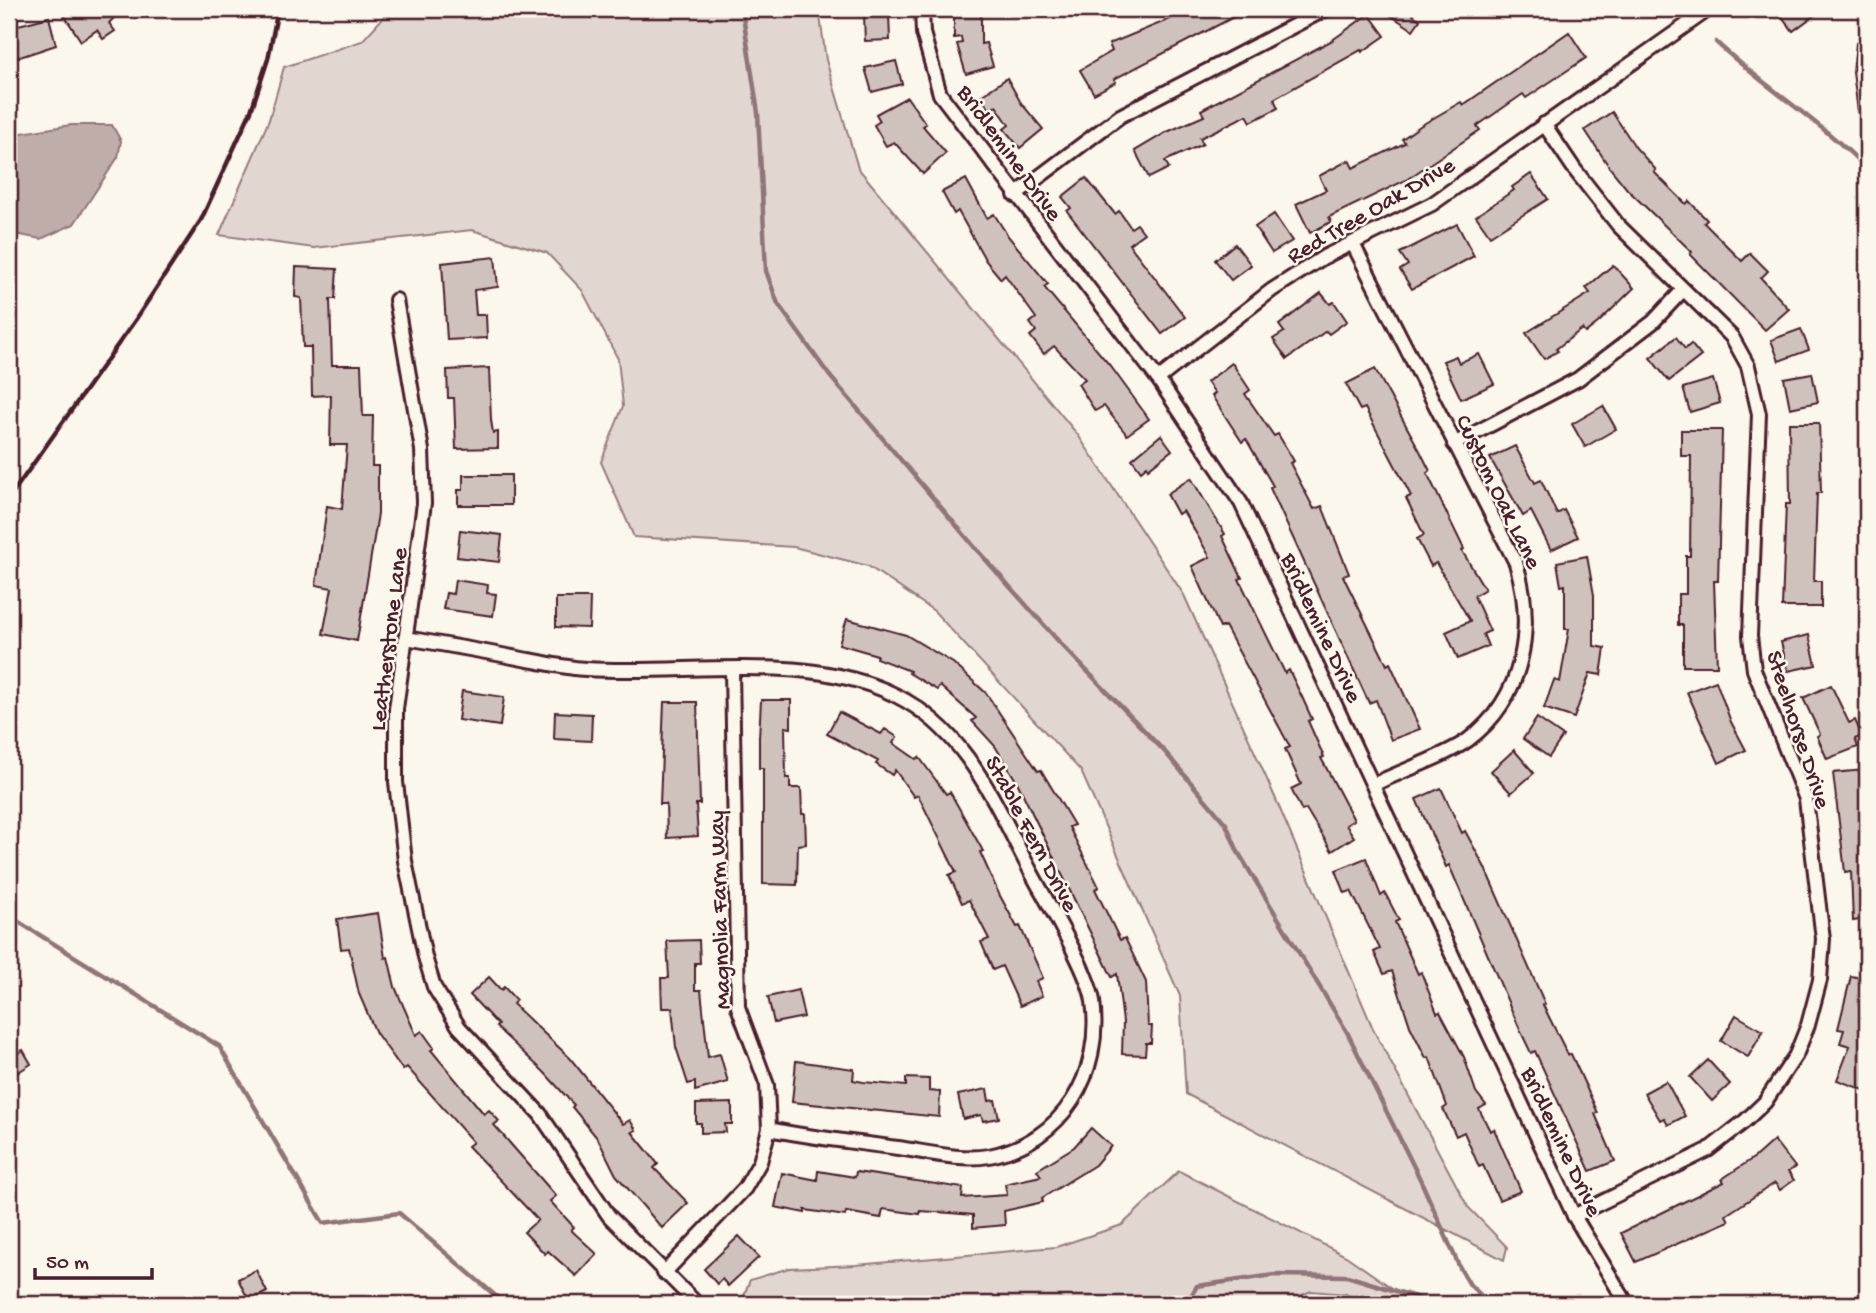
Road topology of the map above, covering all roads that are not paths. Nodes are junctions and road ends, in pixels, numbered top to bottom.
1 (922, 9) edge
2 (1326, 9) edge
3 (1709, 9) edge
4 (1545, 124) junction
5 (1014, 195) junction
6 (1353, 244) junction
7 (1682, 291) junction
8 (396, 300) dead end
9 (1158, 379) junction
10 (1454, 444) junction
11 (406, 638) junction
12 (732, 670) junction
13 (1375, 784) junction
14 (769, 1129) junction
15 (1574, 1216) junction
16 (664, 1273) junction
17 (697, 1304) edge
18 (1627, 1304) edge

1 - 5 street, Bridlemine Drive
2 - 5 street
3 - 4 street, Red Tree Oak Drive
4 - 6 street, Red Tree Oak Drive
4 - 7 street, Steelhorse Drive
5 - 9 street, Bridlemine Drive
6 - 9 street, Red Tree Oak Drive
6 - 10 street, Custom Oak Lane
7 - 10 street
7 - 15 street, Steelhorse Drive
8 - 11 street, Leatherstone Lane
9 - 13 street, Bridlemine Drive
10 - 13 street, Custom Oak Lane
11 - 12 street, Stable Fern Drive
11 - 16 street, Leatherstone Lane
12 - 14 street, Magnolia Farm Way
12 - 14 street, Stable Fern Drive
13 - 15 street, Bridlemine Drive
14 - 16 street, Magnolia Farm Way
15 - 18 street, Bridlemine Drive
16 - 17 street, Leatherstone Lane

